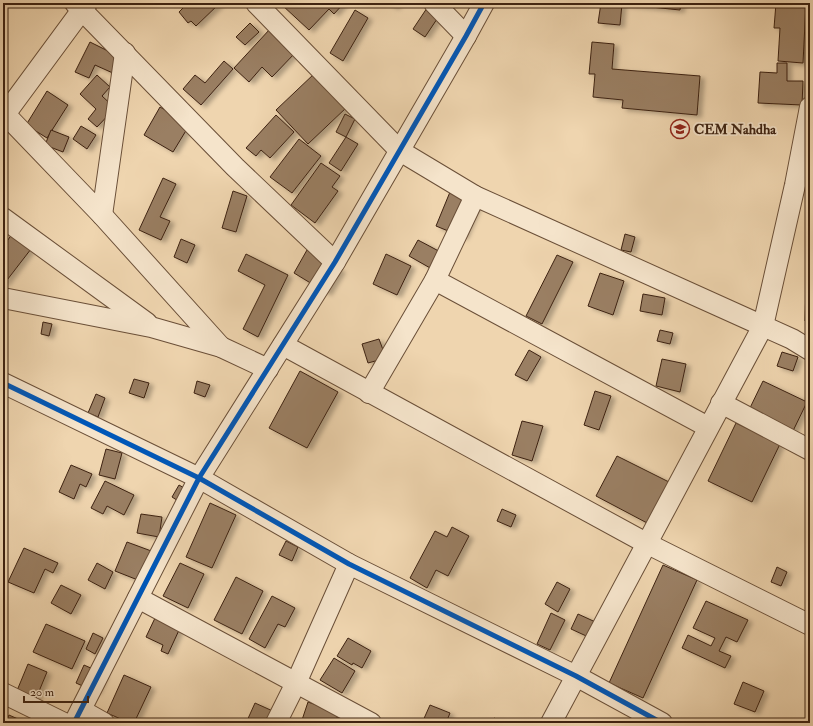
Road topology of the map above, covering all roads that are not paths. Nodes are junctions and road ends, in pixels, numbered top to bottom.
1 (256, 3) edge
2 (434, 3) edge
3 (484, 3) edge
4 (82, 5) edge
5 (466, 36) junction
6 (125, 53) junction
7 (810, 107) edge
8 (4, 115) edge
9 (400, 151) junction
10 (803, 186) edge
11 (475, 196) junction
12 (102, 215) junction
13 (3, 218) edge
14 (336, 262) junction
15 (435, 280) junction
16 (3, 298) edge
17 (763, 326) junction
18 (151, 327) junction
19 (801, 339) edge
20 (283, 345) junction
21 (221, 347) junction
22 (810, 350) edge
23 (268, 369) junction
24 (3, 382) edge
25 (369, 393) junction
26 (722, 403) junction
27 (708, 427) junction
28 (810, 450) edge
29 (199, 478) junction
30 (646, 543) junction
31 (349, 564) junction
32 (138, 598) junction
33 (810, 625) edge
34 (576, 676) junction
35 (296, 683) junction
36 (3, 692) edge
37 (78, 716) edge
38 (64, 723) edge
39 (104, 723) edge
40 (276, 723) edge
41 (371, 723) edge
42 (551, 723) edge
43 (662, 723) edge

1 - 9 street
2 - 5 street
3 - 5 street
4 - 6 street
4 - 8 street
5 - 9 street
6 - 12 street
6 - 14 street
7 - 10 street
8 - 12 street
9 - 11 street
9 - 14 street
10 - 17 street
11 - 15 street
11 - 17 street
12 - 21 street
13 - 18 street
14 - 20 street
15 - 25 street
15 - 27 street
16 - 18 street
17 - 19 street
17 - 26 street
18 - 21 street
19 - 22 street
20 - 23 street
20 - 25 street
21 - 23 street
23 - 29 street
24 - 29 street
25 - 30 street
26 - 27 street
26 - 28 street
27 - 30 street
29 - 31 street
29 - 32 street
30 - 33 street
30 - 34 street
31 - 34 street
31 - 35 street
32 - 35 street
32 - 37 street
34 - 42 street
34 - 43 street
35 - 40 street
35 - 41 street
36 - 38 street
37 - 39 street

